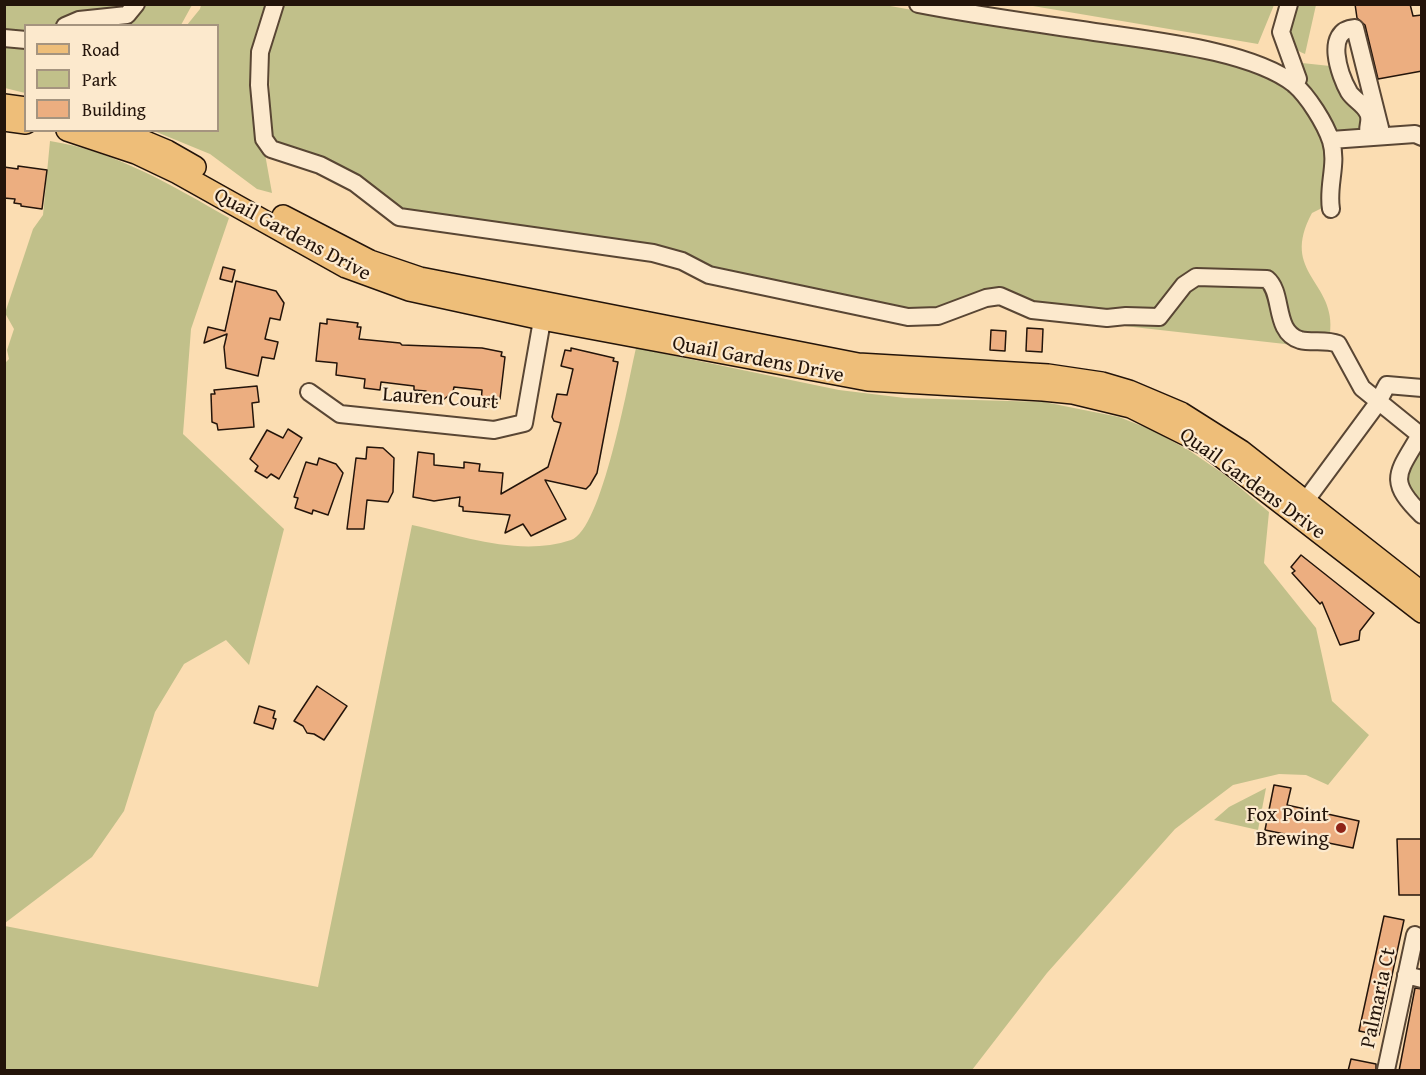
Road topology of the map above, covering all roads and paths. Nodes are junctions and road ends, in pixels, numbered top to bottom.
1 (136, 4) edge
2 (275, 4) edge
3 (918, 4) edge
4 (1289, 4) edge
5 (70, 24) edge
6 (4, 38) edge
7 (24, 40) edge
8 (1295, 85) junction
9 (4, 105) edge
10 (24, 108) edge
11 (4, 120) edge
12 (24, 123) edge
13 (73, 132) edge
14 (122, 132) edge
15 (1373, 136) junction
16 (1422, 137) edge
17 (1331, 140) junction
18 (1331, 208) dead end
19 (543, 310) junction
20 (1422, 388) edge
21 (309, 392) dead end
22 (1379, 401) junction
23 (1301, 507) junction
24 (1422, 514) edge
25 (1422, 593) edge
26 (1422, 612) edge
27 (1415, 935) dead end
28 (1414, 977) edge
29 (1386, 1071) edge

1 - 5 street
2 - 22 street
3 - 8 street
4 - 8 street
6 - 7 street
8 - 17 street
9 - 10 main road
11 - 12 main road
13 - 19 main road, Quail Gardens Drive
14 - 19 main road, Quail Gardens Drive
15 - 15 street
15 - 16 street
15 - 17 street
17 - 18 street
19 - 21 street, Lauren Court
19 - 23 main road, Quail Gardens Drive
20 - 22 street
22 - 23 street
22 - 24 street
23 - 25 main road, Quail Gardens Drive
23 - 26 main road, Quail Gardens Drive
27 - 28 street, Palmaria Ct
28 - 29 street, Palmaria Ct

